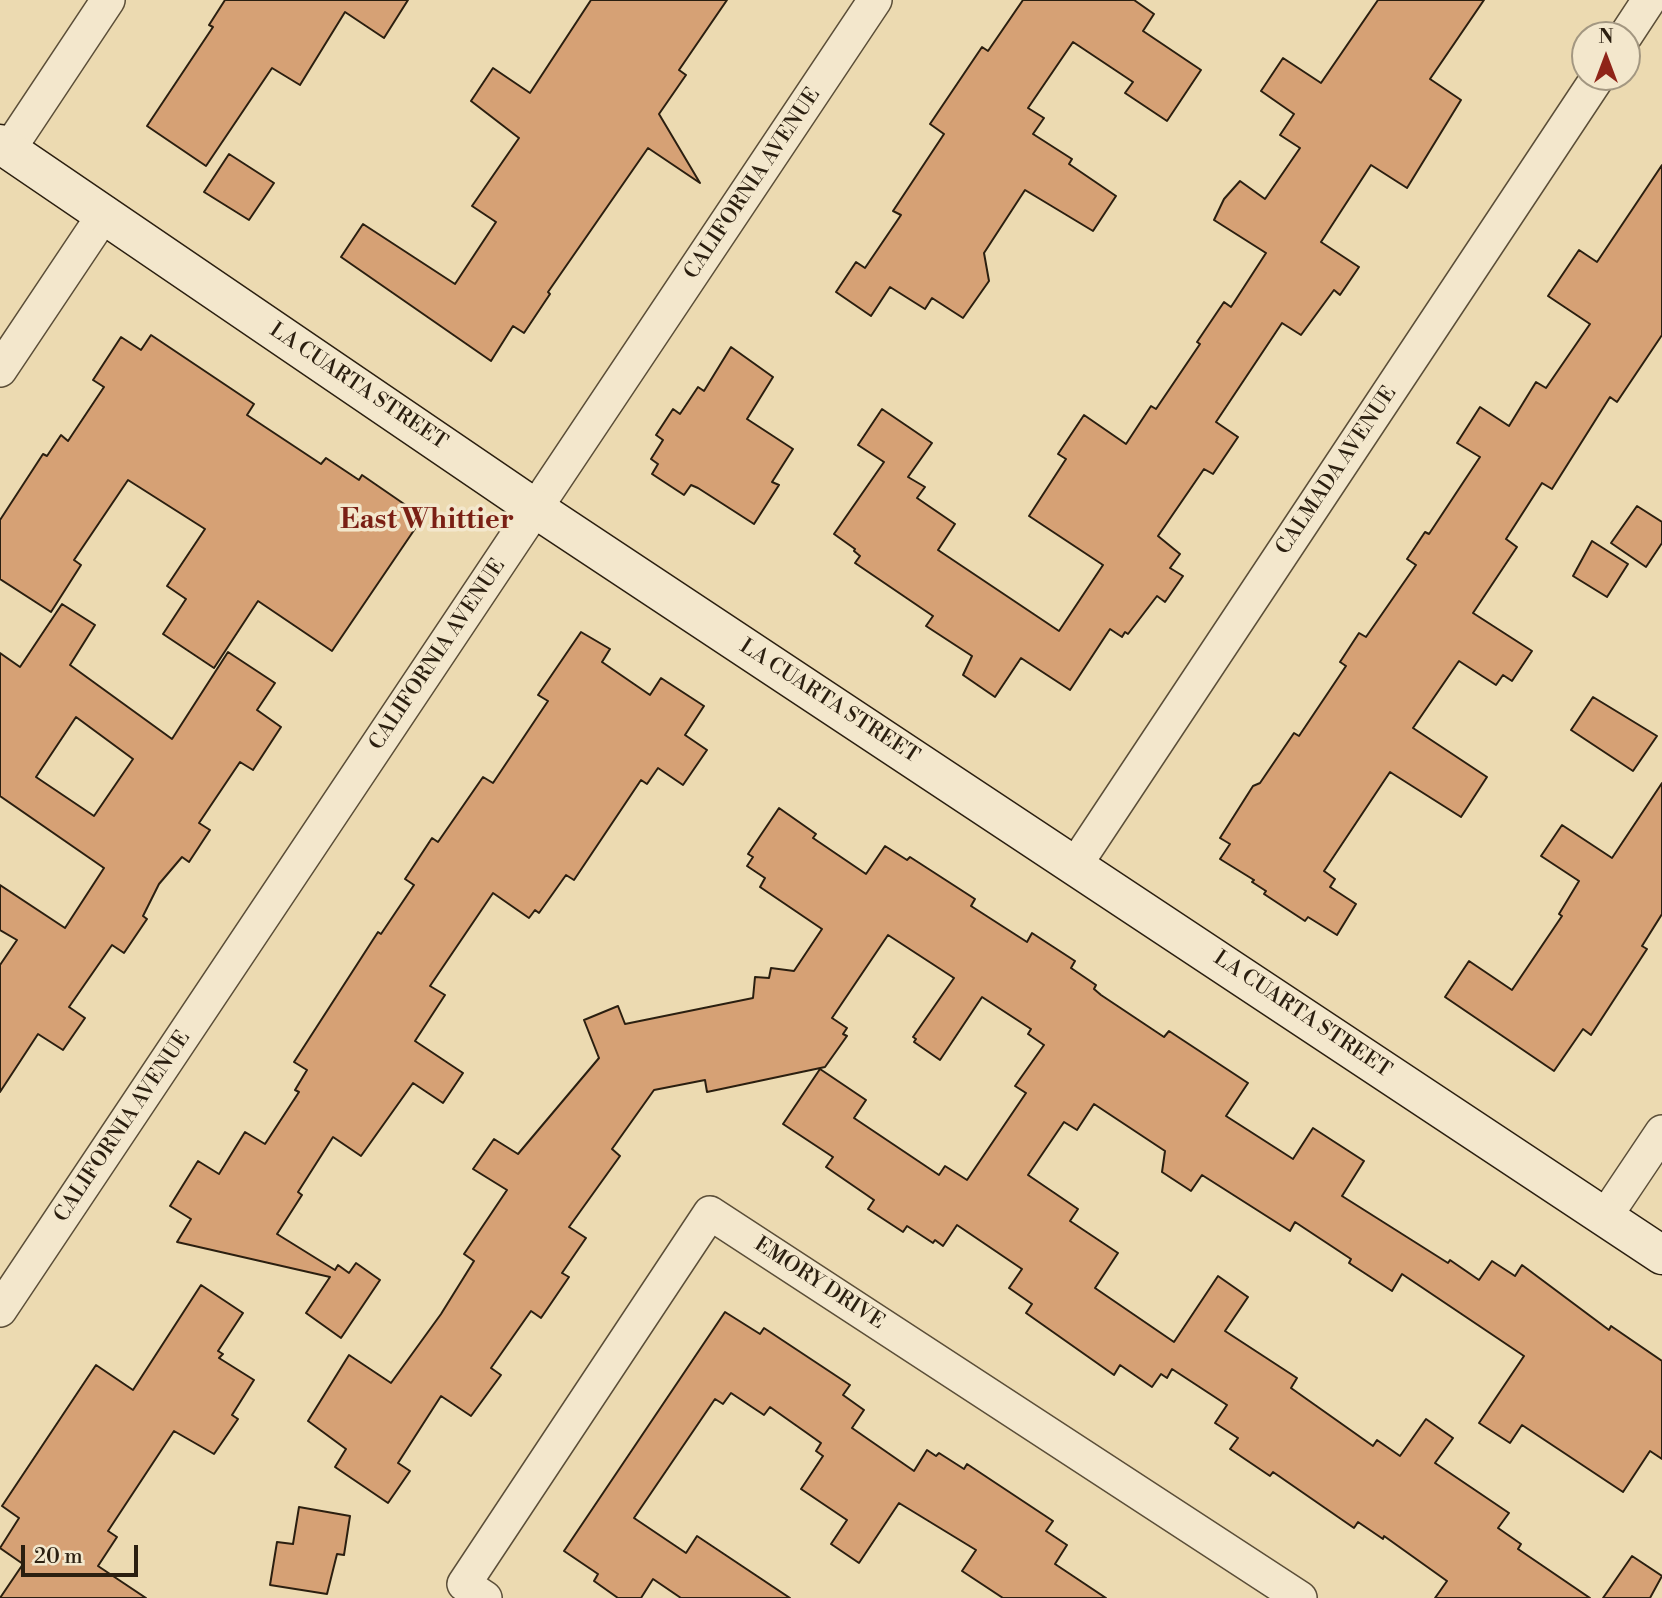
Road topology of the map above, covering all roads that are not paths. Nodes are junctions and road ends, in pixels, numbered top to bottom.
1 (108, 0) edge
2 (875, 0) edge
3 (1649, 0) edge
4 (1635, 21) edge
5 (1589, 91) edge
6 (4, 147) edge
7 (105, 213) junction
8 (0, 370) edge
9 (536, 509) junction
10 (1076, 864) junction
11 (1662, 1132) edge
12 (1605, 1217) junction
13 (1662, 1255) edge
14 (0, 1310) edge
15 (474, 1591) edge
16 (1300, 1598) edge

1 - 6 street
2 - 9 street, CALIFORNIA AVENUE
3 - 4 street
5 - 10 street, CALMADA AVENUE
6 - 7 street, LA CUARTA STREET
7 - 8 street
7 - 9 street, LA CUARTA STREET
9 - 10 street, LA CUARTA STREET
9 - 14 street, CALIFORNIA AVENUE
10 - 12 street, LA CUARTA STREET
11 - 12 street
12 - 13 street, LA CUARTA STREET
15 - 16 street, EMORY DRIVE

